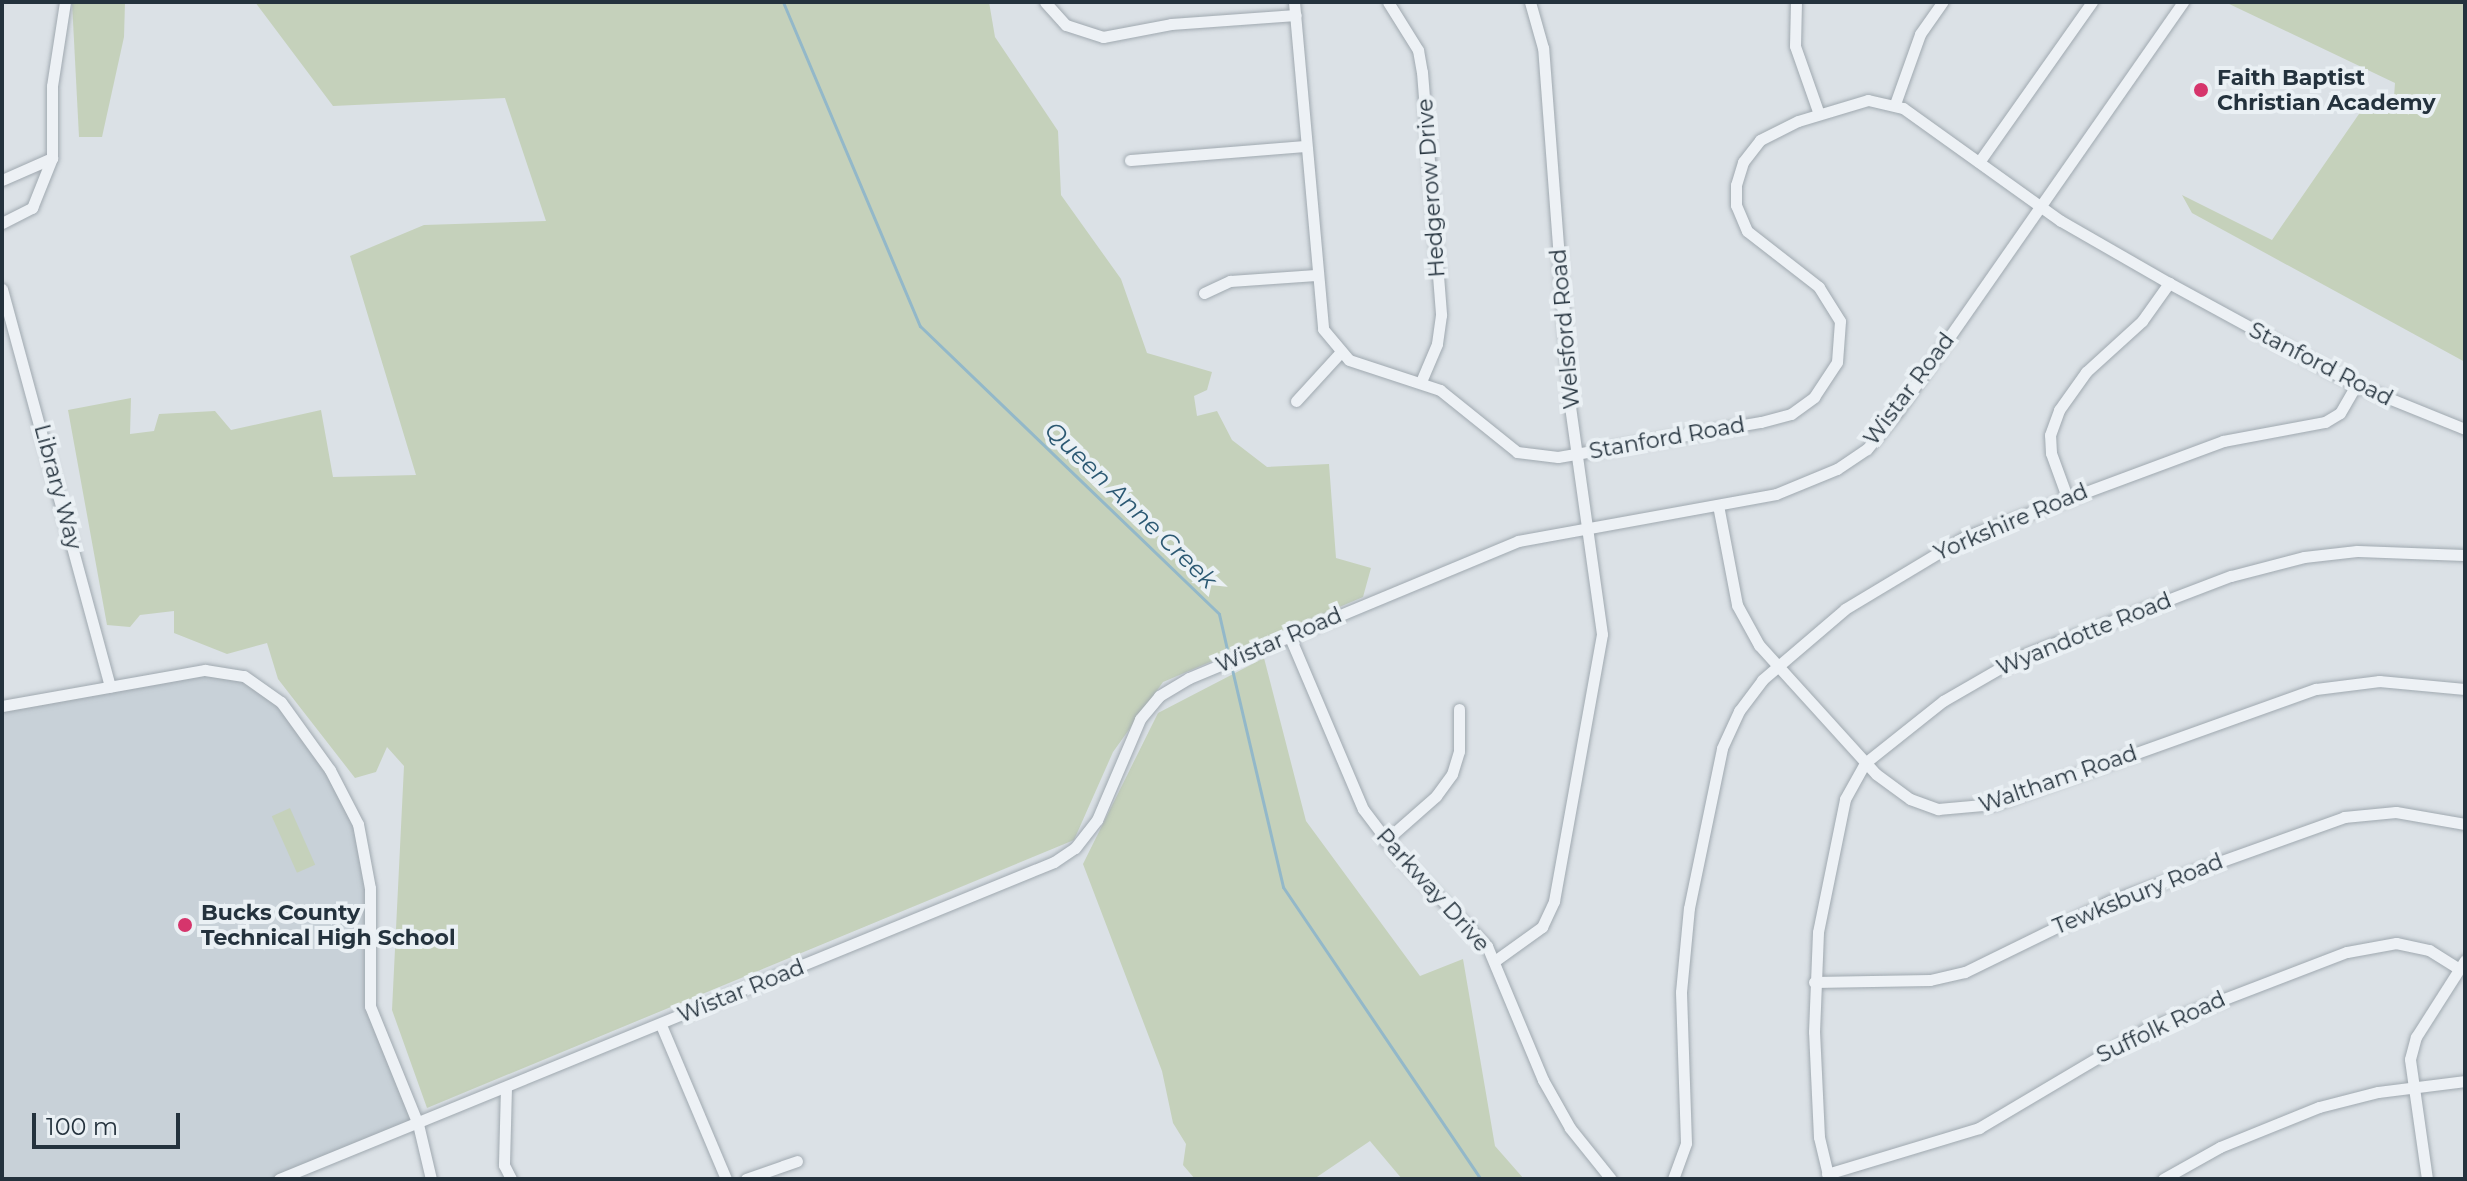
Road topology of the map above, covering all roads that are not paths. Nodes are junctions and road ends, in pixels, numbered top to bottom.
1 (65, 2) edge
2 (1045, 2) edge
3 (1388, 2) edge
4 (1530, 2) edge
5 (1796, 2) edge
6 (1942, 2) edge
7 (2092, 2) edge
8 (2183, 2) edge
9 (1295, 8) edge
10 (1895, 104) junction
11 (1819, 114) junction
12 (1305, 146) junction
13 (52, 158) junction
14 (1130, 160) dead end
15 (1979, 162) junction
16 (2, 180) edge
17 (2041, 207) junction
18 (2, 223) edge
19 (1316, 275) junction
20 (2169, 283) junction
21 (2, 289) edge
22 (1204, 293) dead end
23 (1340, 353) junction
24 (1422, 380) junction
25 (2356, 385) junction
26 (1296, 401) dead end
27 (2465, 429) edge
28 (1577, 454) junction
29 (2067, 497) junction
30 (1718, 505) junction
31 (1589, 527) junction
32 (2465, 555) edge
33 (1289, 635) junction
34 (1776, 665) junction
35 (110, 687) junction
36 (2465, 689) edge
37 (2, 706) edge
38 (1459, 709) dead end
39 (1865, 763) junction
40 (2465, 824) edge
41 (1385, 841) junction
42 (1496, 960) junction
43 (2462, 964) edge
44 (1814, 982) junction
45 (661, 1025) junction
46 (2465, 1081) edge
47 (506, 1087) junction
48 (2412, 1087) junction
49 (418, 1124) junction
50 (797, 1161) dead end
51 (2180, 1174) edge
52 (1828, 1176) edge
53 (279, 1179) edge
54 (431, 1179) edge
55 (511, 1179) edge
56 (726, 1179) edge
57 (746, 1179) edge
58 (1611, 1179) edge
59 (1673, 1179) edge
60 (2163, 1179) edge
61 (2427, 1179) edge

1 - 13 street
2 - 9 street
3 - 24 street, Hedgerow Drive
4 - 28 street, Welsford Road
5 - 11 street
6 - 10 street
7 - 15 street
8 - 17 street, Wistar Road
9 - 12 street
10 - 11 street, Stanford Road
10 - 15 street, Stanford Road
11 - 28 street, Stanford Road
12 - 14 street
12 - 19 street
13 - 16 street
13 - 18 street
15 - 17 street, Stanford Road
17 - 20 street, Stanford Road
17 - 30 street, Wistar Road
19 - 22 street
19 - 23 street
20 - 25 street, Stanford Road
20 - 29 street
21 - 35 street, Library Way
23 - 24 street, Stanford Road
23 - 26 street
24 - 28 street, Stanford Road
25 - 27 street, Stanford Road
25 - 29 street, Yorkshire Road
28 - 31 street, Welsford Road
29 - 34 street, Yorkshire Road
30 - 31 street, Wistar Road
30 - 34 street, Waltham Road
31 - 33 street, Wistar Road
31 - 42 street, Welsford Road
32 - 39 street, Wyandotte Road
33 - 41 street, Parkway Drive
33 - 45 street, Wistar Road
34 - 39 street, Waltham Road
34 - 59 street, Yorkshire Road
35 - 37 street
35 - 49 street
36 - 39 street, Waltham Road
38 - 41 street
39 - 44 street, Wyandotte Road
40 - 44 street, Tewksbury Road
41 - 42 street, Parkway Drive
42 - 58 street, Parkway Drive
43 - 48 street
43 - 52 street, Suffolk Road
44 - 52 street, Wyandotte Road
45 - 47 street, Wistar Road
45 - 56 street
46 - 48 street
47 - 49 street, Wistar Road
47 - 55 street
48 - 51 street
48 - 61 street
49 - 53 street, Wistar Road
49 - 54 street
50 - 57 street
51 - 60 street

